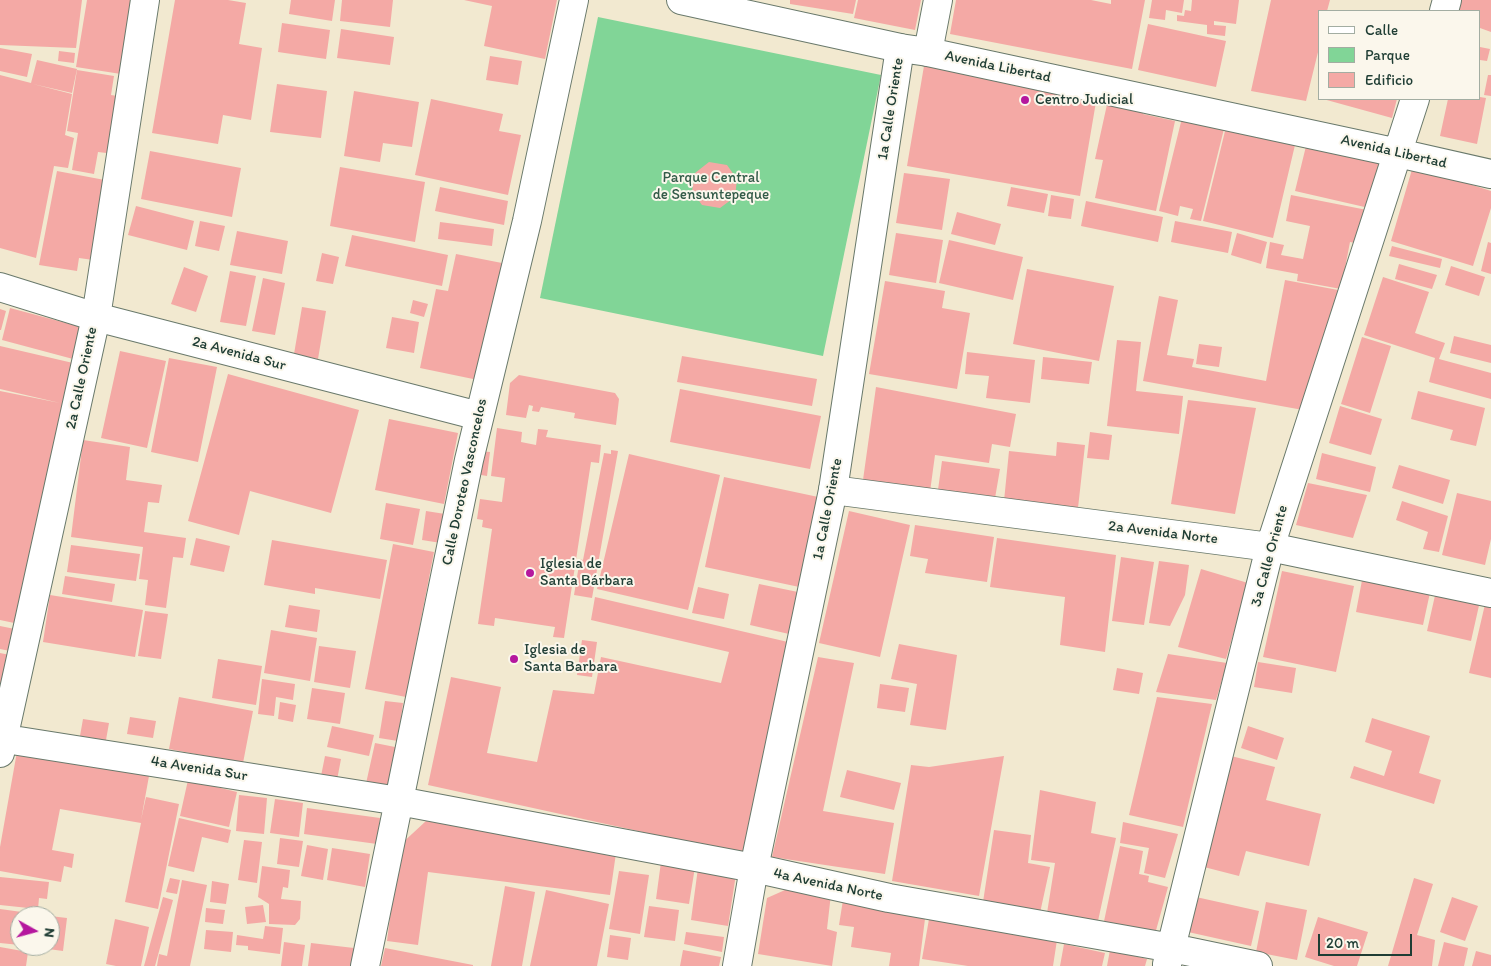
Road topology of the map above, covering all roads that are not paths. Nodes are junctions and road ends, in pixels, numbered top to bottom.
1 (145, 0) edge
2 (574, 0) edge
3 (680, 0) edge
4 (938, 0) edge
5 (900, 48) junction
6 (928, 52) junction
7 (1415, 100) edge
8 (1398, 153) junction
9 (1491, 174) edge
10 (0, 287) edge
11 (96, 316) junction
12 (479, 416) junction
13 (833, 490) junction
14 (1270, 546) junction
15 (1491, 593) edge
16 (1, 743) edge
17 (399, 801) junction
18 (754, 868) junction
19 (1169, 957) edge
20 (365, 966) edge
21 (737, 966) edge
22 (1258, 966) edge

1 - 11 street, 2a Calle Oriente
2 - 12 street, Calle Doroteo Vasconcelos
3 - 5 street, Avenida Libertad
4 - 6 street
5 - 6 street, Avenida Libertad
5 - 13 street, 1a Calle Oriente
6 - 8 street, Avenida Libertad
7 - 8 street, 3a Calle Oriente
8 - 9 street, Avenida Libertad
8 - 14 street, 3a Calle Oriente
10 - 11 street, 2a Avenida Sur
11 - 12 street, 2a Avenida Sur
11 - 16 street, 2a Calle Oriente
12 - 17 street, Calle Doroteo Vasconcelos
13 - 14 street, 2a Avenida Norte
13 - 18 street, 1a Calle Oriente
14 - 15 street, 2a Avenida Norte
14 - 19 street, 3a Calle Oriente
16 - 17 street, 4a Avenida Sur
17 - 18 street, 4a Avenida Norte
17 - 20 street, Calle Doroteo Vasconcelos
18 - 19 street, 4a Avenida Norte
18 - 21 street, 1a Calle Oriente
19 - 22 street, 4a Avenida Norte

